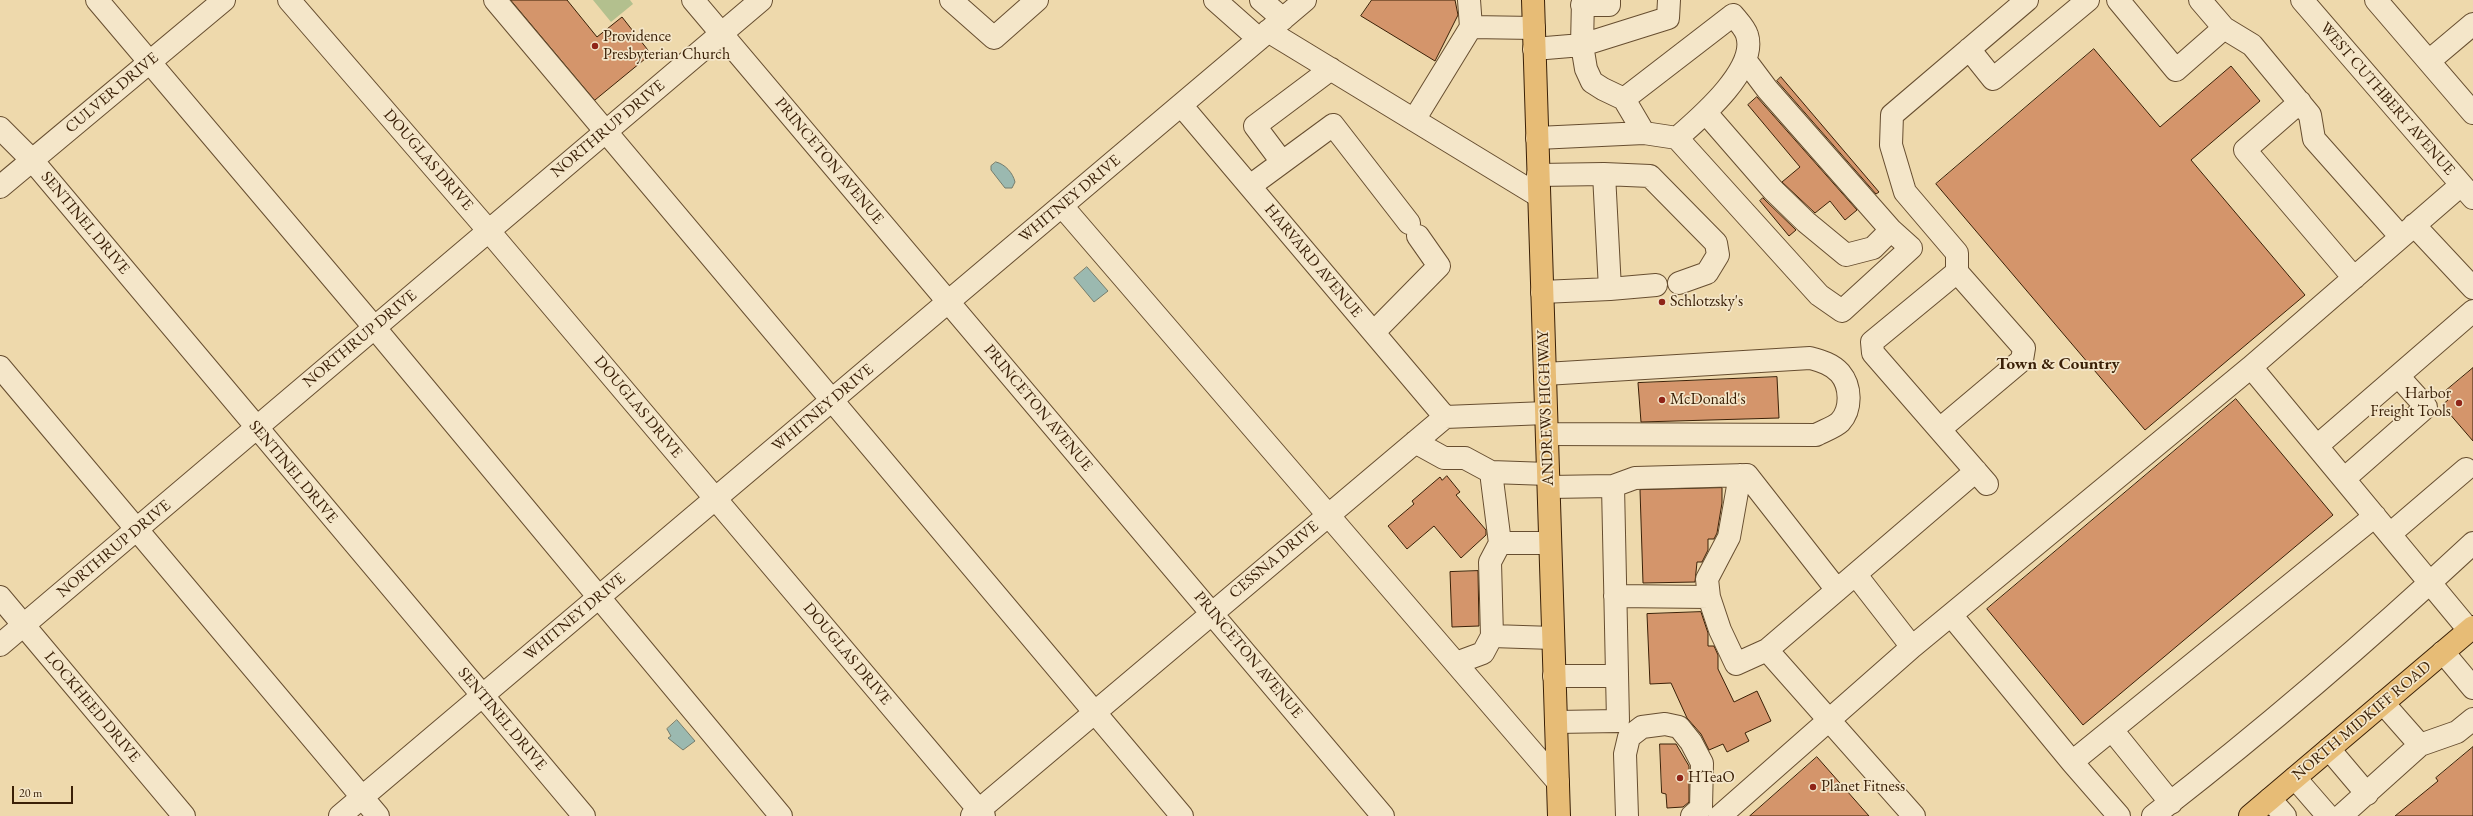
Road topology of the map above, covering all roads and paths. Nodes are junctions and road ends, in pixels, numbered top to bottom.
1 (97, 0) edge
2 (224, 0) edge
3 (289, 0) edge
4 (495, 0) edge
5 (693, 0) edge
6 (761, 0) edge
7 (951, 0) edge
8 (1037, 0) edge
9 (1215, 0) edge
10 (1261, 0) edge
11 (1305, 0) edge
12 (1469, 0) edge
13 (1533, 0) edge
14 (1609, 0) edge
15 (1669, 0) edge
16 (2027, 0) edge
17 (2088, 0) edge
18 (2118, 0) edge
19 (2200, 0) edge
20 (2376, 0) edge
21 (1583, 2) edge
22 (2314, 4) edge
23 (2473, 24) edge
24 (1471, 27) junction
25 (2224, 28) junction
26 (1270, 30) junction
27 (722, 34) junction
28 (1534, 39) junction
29 (1582, 45) junction
30 (1969, 49) junction
31 (1746, 61) junction
32 (2429, 61) junction
33 (150, 62) junction
34 (1331, 69) junction
35 (1624, 99) junction
36 (2300, 102) junction
37 (1181, 105) junction
38 (1706, 113) junction
39 (2473, 113) edge
40 (1414, 120) junction
41 (0, 128) edge
42 (606, 131) junction
43 (1644, 133) junction
44 (1537, 138) junction
45 (1677, 138) junction
46 (32, 160) junction
47 (1282, 162) junction
48 (1604, 174) junction
49 (1539, 185) junction
50 (0, 186) edge
51 (1250, 186) junction
52 (2467, 191) edge
53 (1062, 206) junction
54 (488, 230) junction
55 (1891, 230) junction
56 (2408, 231) junction
57 (1957, 272) junction
58 (2354, 278) junction
59 (1679, 283) dead end
60 (1656, 285) dead end
61 (2473, 288) edge
62 (1610, 289) junction
63 (1542, 292) junction
64 (948, 303) junction
65 (2473, 311) edge
66 (374, 327) junction
67 (1374, 332) junction
68 (0, 367) edge
69 (2251, 367) junction
70 (1545, 374) junction
71 (2398, 376) junction
72 (832, 401) junction
73 (1445, 417) junction
74 (1546, 424) junction
75 (256, 428) junction
76 (1940, 428) junction
77 (1415, 442) junction
78 (2317, 446) junction
79 (2466, 469) dead end
80 (1491, 472) junction
81 (1740, 475) junction
82 (2344, 479) junction
83 (1548, 480) junction
84 (1613, 486) junction
85 (716, 498) junction
86 (1328, 515) junction
87 (2375, 516) junction
88 (136, 529) junction
89 (2390, 534) junction
90 (1500, 543) junction
91 (1550, 543) junction
92 (2473, 543) edge
93 (1856, 575) junction
94 (2430, 583) junction
95 (1836, 590) junction
96 (1615, 596) junction
97 (599, 597) junction
98 (1709, 597) junction
99 (0, 598) edge
100 (1212, 613) junction
101 (1951, 615) junction
102 (24, 625) junction
103 (2471, 628) edge
104 (1492, 636) junction
105 (1553, 638) junction
106 (0, 645) edge
107 (1912, 647) junction
108 (1767, 650) junction
109 (2443, 652) junction
110 (1456, 663) junction
111 (1554, 676) junction
112 (1617, 676) junction
113 (2473, 688) edge
114 (483, 696) junction
115 (2383, 703) junction
116 (1094, 712) junction
117 (1829, 718) junction
118 (2473, 719) edge
119 (1556, 722) junction
120 (2112, 730) junction
121 (2420, 745) junction
122 (2329, 749) junction
123 (2072, 762) junction
124 (2295, 778) junction
125 (1558, 782) junction
126 (2366, 794) junction
127 (362, 797) junction
128 (2270, 799) junction
129 (2171, 803) junction
130 (978, 814) edge
131 (184, 816) edge
132 (340, 816) edge
133 (378, 816) edge
134 (584, 816) edge
135 (781, 816) edge
136 (1182, 816) edge
137 (1383, 816) edge
138 (1559, 816) edge
139 (1627, 816) edge
140 (1692, 816) edge
141 (1720, 816) edge
142 (1914, 816) edge
143 (2119, 816) edge
144 (2153, 816) edge
145 (2250, 816) edge
146 (2285, 816) edge
147 (2328, 816) edge
148 (2341, 816) edge

1 - 33 street
2 - 33 street, CULVER DRIVE
3 - 54 street, DOUGLAS DRIVE
4 - 42 street
5 - 27 street, PRINCETON AVENUE
6 - 27 street, NORTHRUP DRIVE
7 - 8 street
9 - 26 street
10 - 26 street
11 - 26 street, WHITNEY DRIVE
12 - 24 street
13 - 28 main road, ANDREWS HIGHWAY
14 - 21 street
15 - 29 street
16 - 30 street
17 - 30 street
18 - 25 street
19 - 25 street
20 - 32 street
21 - 29 street
22 - 52 street, WEST CUTHBERT AVENUE
23 - 32 street
24 - 28 street
24 - 40 street
25 - 36 street
26 - 34 street
26 - 37 street, WHITNEY DRIVE
27 - 42 street, NORTHRUP DRIVE
27 - 64 street, PRINCETON AVENUE
28 - 29 street
28 - 44 main road, ANDREWS HIGHWAY
29 - 35 street
30 - 57 street
31 - 35 street
31 - 38 street
31 - 55 street
32 - 39 street
33 - 46 street, CULVER DRIVE
33 - 66 street
34 - 40 street
34 - 47 street
35 - 43 street
36 - 56 street
36 - 58 street
37 - 51 street, HARVARD AVENUE
37 - 53 street, WHITNEY DRIVE
38 - 45 street
38 - 55 street
40 - 49 street
41 - 46 street, SENTINEL DRIVE
42 - 54 street, NORTHRUP DRIVE
42 - 72 street
43 - 44 street
43 - 45 street
44 - 49 main road, ANDREWS HIGHWAY
45 - 55 street
46 - 50 street, CULVER DRIVE
46 - 75 street, SENTINEL DRIVE
47 - 51 street
47 - 67 street
48 - 49 street
48 - 59 street
48 - 62 street
49 - 63 main road, ANDREWS HIGHWAY
51 - 67 street, HARVARD AVENUE
52 - 56 street
53 - 64 street, WHITNEY DRIVE
53 - 86 street
54 - 66 street, NORTHRUP DRIVE
54 - 85 street, DOUGLAS DRIVE
56 - 58 street
56 - 61 street
57 - 76 street
57 - 76 street
58 - 69 street
60 - 62 street
62 - 63 street
63 - 70 main road, ANDREWS HIGHWAY
64 - 72 street, WHITNEY DRIVE
64 - 100 street, PRINCETON AVENUE
65 - 71 street
66 - 75 street, NORTHRUP DRIVE
66 - 97 street
67 - 73 street, HARVARD AVENUE
68 - 88 street
69 - 78 street
69 - 101 street
70 - 74 main road, ANDREWS HIGHWAY
70 - 74 street
71 - 78 street
71 - 82 street
72 - 85 street, WHITNEY DRIVE
72 - 116 street
73 - 74 street
73 - 77 street, CESSNA DRIVE
74 - 83 main road, ANDREWS HIGHWAY
75 - 88 street, NORTHRUP DRIVE
75 - 114 street, SENTINEL DRIVE
76 - 93 street
77 - 80 street
77 - 86 street, CESSNA DRIVE
78 - 82 street
79 - 89 street
80 - 83 street
80 - 90 street
81 - 84 street
81 - 95 street
81 - 98 street
82 - 87 street
83 - 84 street
83 - 91 main road, ANDREWS HIGHWAY
84 - 96 street
85 - 97 street, WHITNEY DRIVE
85 - 130 street, DOUGLAS DRIVE
86 - 100 street, CESSNA DRIVE
86 - 110 street
87 - 89 street
87 - 120 street
88 - 102 street, NORTHRUP DRIVE
88 - 127 street
89 - 94 street
90 - 91 street
90 - 104 street
91 - 105 main road, ANDREWS HIGHWAY
92 - 94 street
93 - 95 street
93 - 107 street
94 - 103 street
94 - 129 street
95 - 108 street
96 - 98 street
96 - 112 street
97 - 114 street, WHITNEY DRIVE
97 - 135 street
98 - 108 street
99 - 102 street, LOCKHEED DRIVE
100 - 116 street, CESSNA DRIVE
100 - 137 street, PRINCETON AVENUE
101 - 107 street
101 - 123 street
102 - 106 street, NORTHRUP DRIVE
102 - 131 street, LOCKHEED DRIVE
103 - 109 main road, NORTH MIDKIFF ROAD
104 - 105 street
104 - 110 street
105 - 111 main road, ANDREWS HIGHWAY
107 - 117 street
108 - 117 street
109 - 113 street
109 - 115 main road, NORTH MIDKIFF ROAD
110 - 125 street
111 - 112 street
111 - 119 main road, ANDREWS HIGHWAY
112 - 119 street
114 - 127 street, WHITNEY DRIVE
114 - 134 street, SENTINEL DRIVE
115 - 121 street
115 - 122 main road, NORTH MIDKIFF ROAD
116 - 130 street, CESSNA DRIVE
116 - 136 street
117 - 141 street
117 - 142 street
118 - 121 street
119 - 125 main road, ANDREWS HIGHWAY
120 - 123 street
120 - 129 street
121 - 126 street
122 - 124 main road, NORTH MIDKIFF ROAD
122 - 126 street
123 - 143 street
124 - 128 main road, NORTH MIDKIFF ROAD
124 - 147 street
125 - 138 main road, ANDREWS HIGHWAY
126 - 148 street
127 - 132 street, WHITNEY DRIVE
127 - 133 street
128 - 145 main road, NORTH MIDKIFF ROAD
128 - 146 street
129 - 144 street
139 - 140 street

